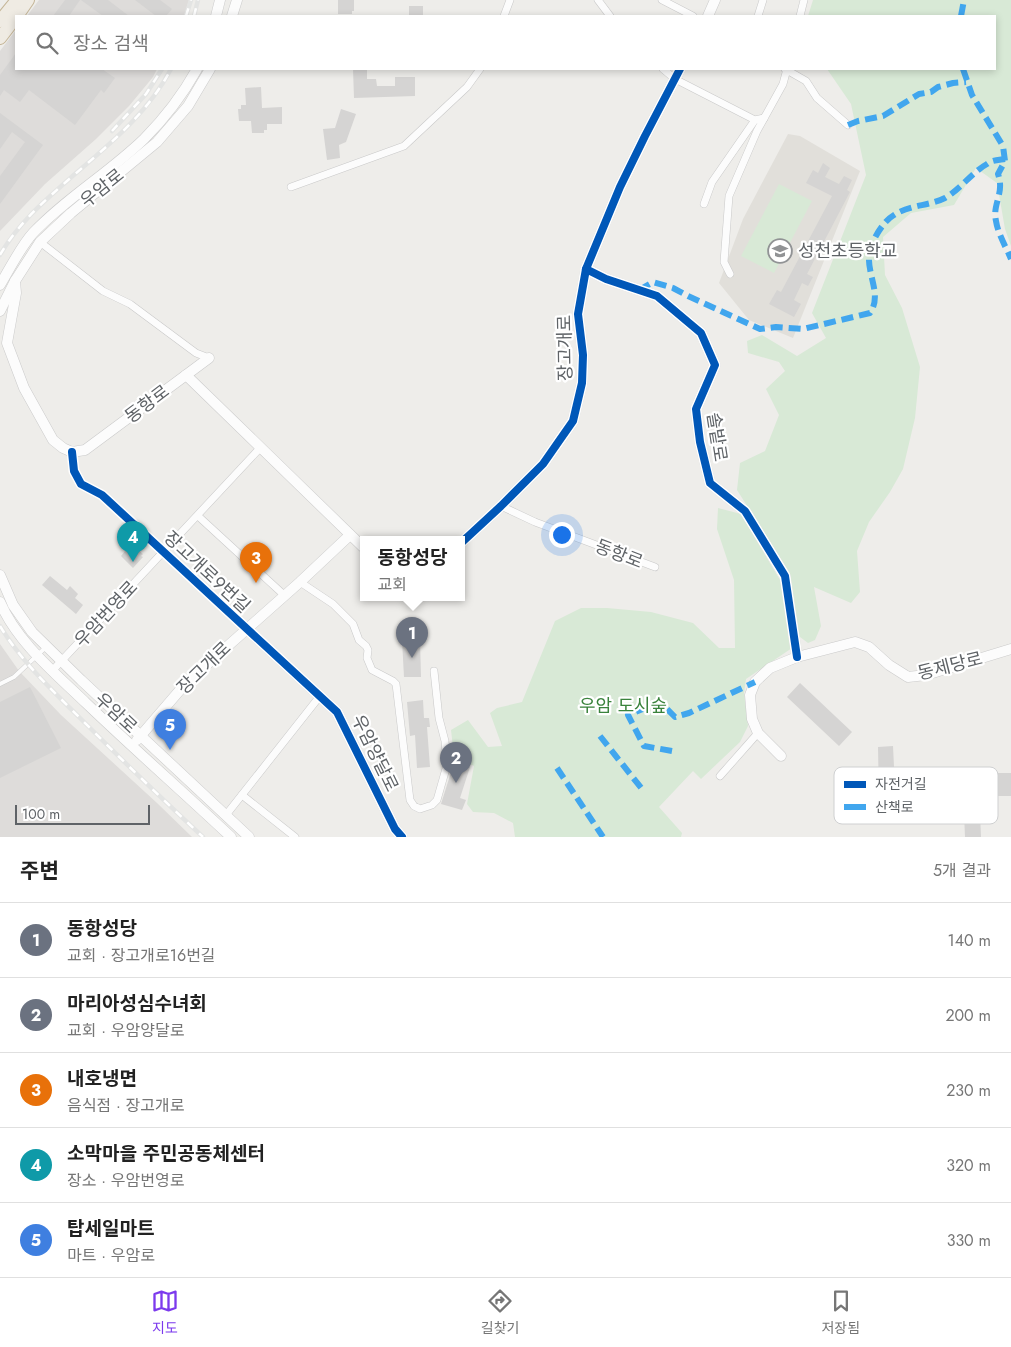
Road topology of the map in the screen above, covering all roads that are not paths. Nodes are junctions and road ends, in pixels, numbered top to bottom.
1 (17, 0) edge
2 (28, 0) edge
3 (220, 0) edge
4 (237, 0) edge
5 (510, 0) edge
6 (598, 0) edge
7 (662, 0) edge
8 (715, 0) edge
9 (763, 0) edge
10 (804, 0) edge
11 (17, 15) edge
12 (216, 15) edge
13 (232, 15) edge
14 (504, 15) edge
15 (609, 15) edge
16 (692, 15) edge
17 (708, 15) edge
18 (758, 15) edge
19 (800, 15) edge
20 (15, 17) edge
21 (0, 21) edge
22 (0, 38) edge
23 (196, 70) edge
24 (209, 70) edge
25 (479, 70) edge
26 (664, 70) edge
27 (680, 70) edge
28 (786, 70) edge
29 (788, 70) edge
30 (675, 79) junction
31 (764, 118) junction
32 (755, 120) junction
33 (848, 125) dead end
34 (291, 187) dead end
35 (704, 204) dead end
36 (40, 242) junction
37 (586, 269) junction
38 (730, 274) dead end
39 (15, 281) junction
40 (0, 285) edge
41 (0, 311) edge
42 (209, 358) joint
43 (186, 375) junction
44 (261, 447) junction
45 (72, 452) junction
46 (501, 506) junction
47 (198, 516) junction
48 (350, 535) junction
49 (465, 539) edge
50 (360, 544) edge
51 (164, 552) junction
52 (655, 567) dead end
53 (0, 575) edge
54 (300, 582) junction
55 (284, 595) junction
56 (0, 602) edge
57 (246, 628) junction
58 (47, 646) junction
59 (1011, 649) edge
60 (38, 655) junction
61 (797, 657) junction
62 (62, 661) junction
63 (52, 671) junction
64 (434, 671) dead end
65 (0, 684) edge
66 (320, 696) junction
67 (758, 733) junction
68 (140, 736) junction
69 (131, 746) junction
70 (781, 756) dead end
71 (720, 776) dead end
72 (242, 795) junction
73 (226, 815) junction
74 (231, 837) edge
75 (249, 837) edge
76 (295, 837) edge
77 (402, 837) edge

1 - 21 highway
2 - 11 highway
3 - 12 street
4 - 13 street
5 - 14 street
6 - 15 street
7 - 16 street
8 - 17 street
9 - 18 street
10 - 19 street
20 - 22 highway
23 - 40 street, 우암로
24 - 36 street, 우암로
25 - 34 street
26 - 30 street
27 - 30 street, 장고개로
28 - 31 street
29 - 33 street
30 - 32 street
30 - 37 street, 장고개로
31 - 32 street
31 - 38 street
32 - 35 street
36 - 39 street, 우암로
36 - 42 street, 동항로
37 - 46 street, 장고개로
37 - 61 street, 솔밭로
39 - 41 street, 우암로
39 - 45 street
42 - 43 street, 동항로
43 - 44 street
43 - 45 street, 동항로
44 - 47 street, 우암번영로
44 - 48 street
45 - 51 street, 장고개로9번길
46 - 49 street, 장고개로
46 - 52 street, 동항로
47 - 51 street, 우암번영로
47 - 55 street
48 - 50 street
48 - 54 street, 장고개로
51 - 57 street, 장고개로9번길
51 - 62 street, 우암번영로
53 - 58 street, 우암로
54 - 55 street, 장고개로
54 - 64 street
55 - 57 street, 장고개로
56 - 60 street, 우암로
57 - 66 street, 우암양달로
57 - 68 street, 장고개로
58 - 60 lane
58 - 62 street, 우암로
59 - 61 street, 동제당로
60 - 63 street, 우암로
60 - 65 lane
61 - 67 street, 동제당로
62 - 63 street, 우암번영로
62 - 68 street, 우암로
63 - 69 street, 우암로
66 - 72 street
66 - 77 street, 우암양달로
67 - 70 street, 동제당로
67 - 71 street
68 - 69 street, 장고개로
68 - 73 street, 우암로
69 - 74 street, 우암로
72 - 73 street
72 - 76 street
73 - 75 street, 우암로

